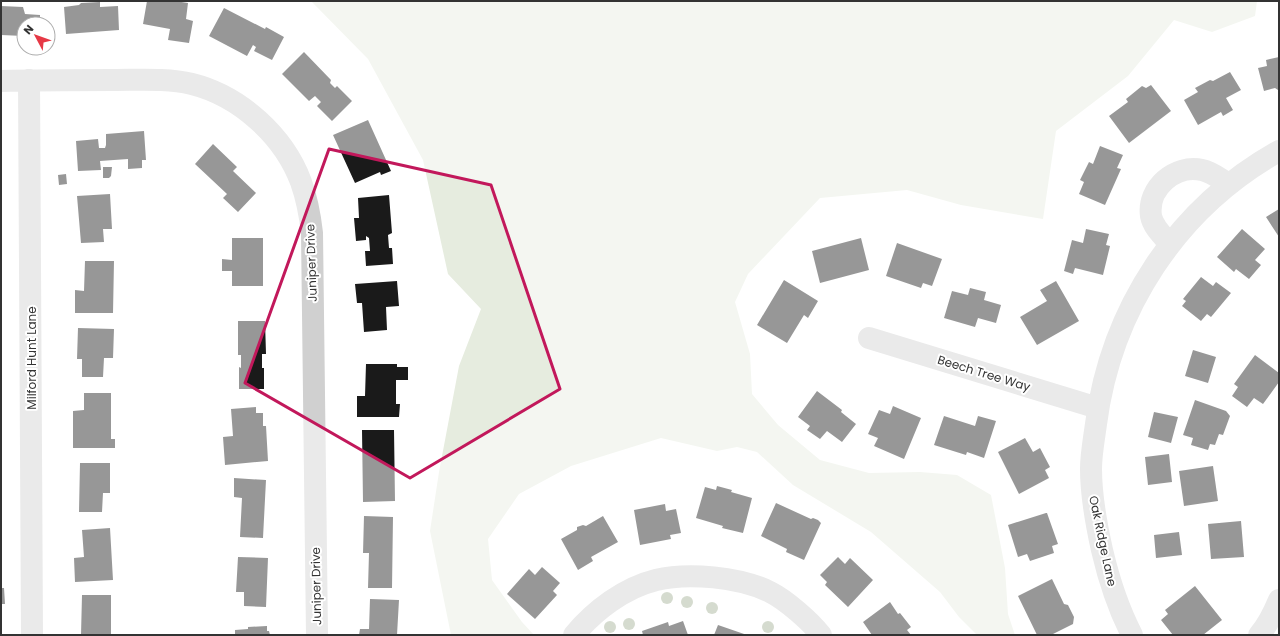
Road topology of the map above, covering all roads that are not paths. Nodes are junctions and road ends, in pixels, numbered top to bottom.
1 (29, 80) junction
2 (1, 81) edge
3 (1279, 151) edge
4 (1229, 184) junction
5 (1170, 244) junction
6 (869, 338) dead end
7 (1098, 408) junction
8 (1279, 600) edge
9 (32, 635) edge
10 (317, 635) edge
11 (574, 635) edge
12 (821, 635) edge
13 (1132, 635) edge
14 (1259, 635) edge

1 - 2 street, Juniper Drive
1 - 9 street, Milford Hunt Lane
1 - 10 street, Juniper Drive
3 - 4 street, Oak Ridge Lane
4 - 5 street, Oak Ridge Lane
4 - 5 street
5 - 7 street, Oak Ridge Lane
6 - 7 street, Beech Tree Way
7 - 13 street, Oak Ridge Lane
8 - 14 street
11 - 12 street

